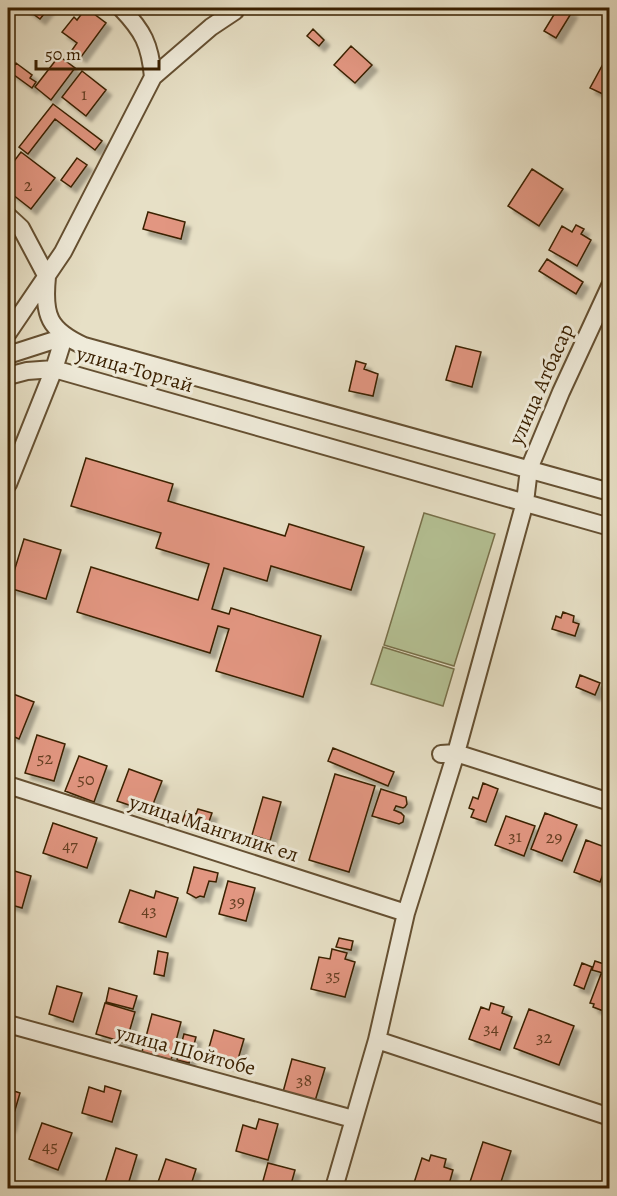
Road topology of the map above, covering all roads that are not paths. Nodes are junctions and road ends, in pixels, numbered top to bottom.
1 (121, 8) edge
2 (235, 11) dead end
3 (153, 77) junction
4 (8, 216) edge
5 (47, 277) junction
6 (609, 286) edge
7 (8, 333) edge
8 (64, 337) junction
9 (8, 355) edge
10 (54, 369) junction
11 (8, 376) edge
12 (529, 469) junction
13 (8, 484) edge
14 (609, 492) edge
15 (525, 502) junction
16 (609, 527) edge
17 (449, 753) junction
18 (8, 786) edge
19 (609, 802) edge
20 (406, 913) junction
21 (8, 1024) edge
22 (377, 1040) junction
23 (609, 1117) edge
24 (353, 1119) junction
25 (334, 1188) edge

1 - 3 street
2 - 3 street
3 - 5 street
4 - 5 street
5 - 7 street
5 - 8 street
6 - 12 street, улица Атбасар
8 - 9 street
8 - 10 street, улица Торгай
8 - 12 street, улица Торгай
10 - 11 street
10 - 13 street
10 - 15 street, улица Торгай
12 - 14 street, улица Торгай
12 - 15 street, улица Атбасар
15 - 16 street, улица Торгай
15 - 17 street, улица Атбасар
17 - 19 street
17 - 20 street, улица Атбасар
18 - 20 street, улица Мангилик ел
20 - 22 street, улица Атбасар
21 - 24 street, улица Шойтобе
22 - 23 street
22 - 24 street, улица Атбасар
24 - 25 street, улица Атбасар

